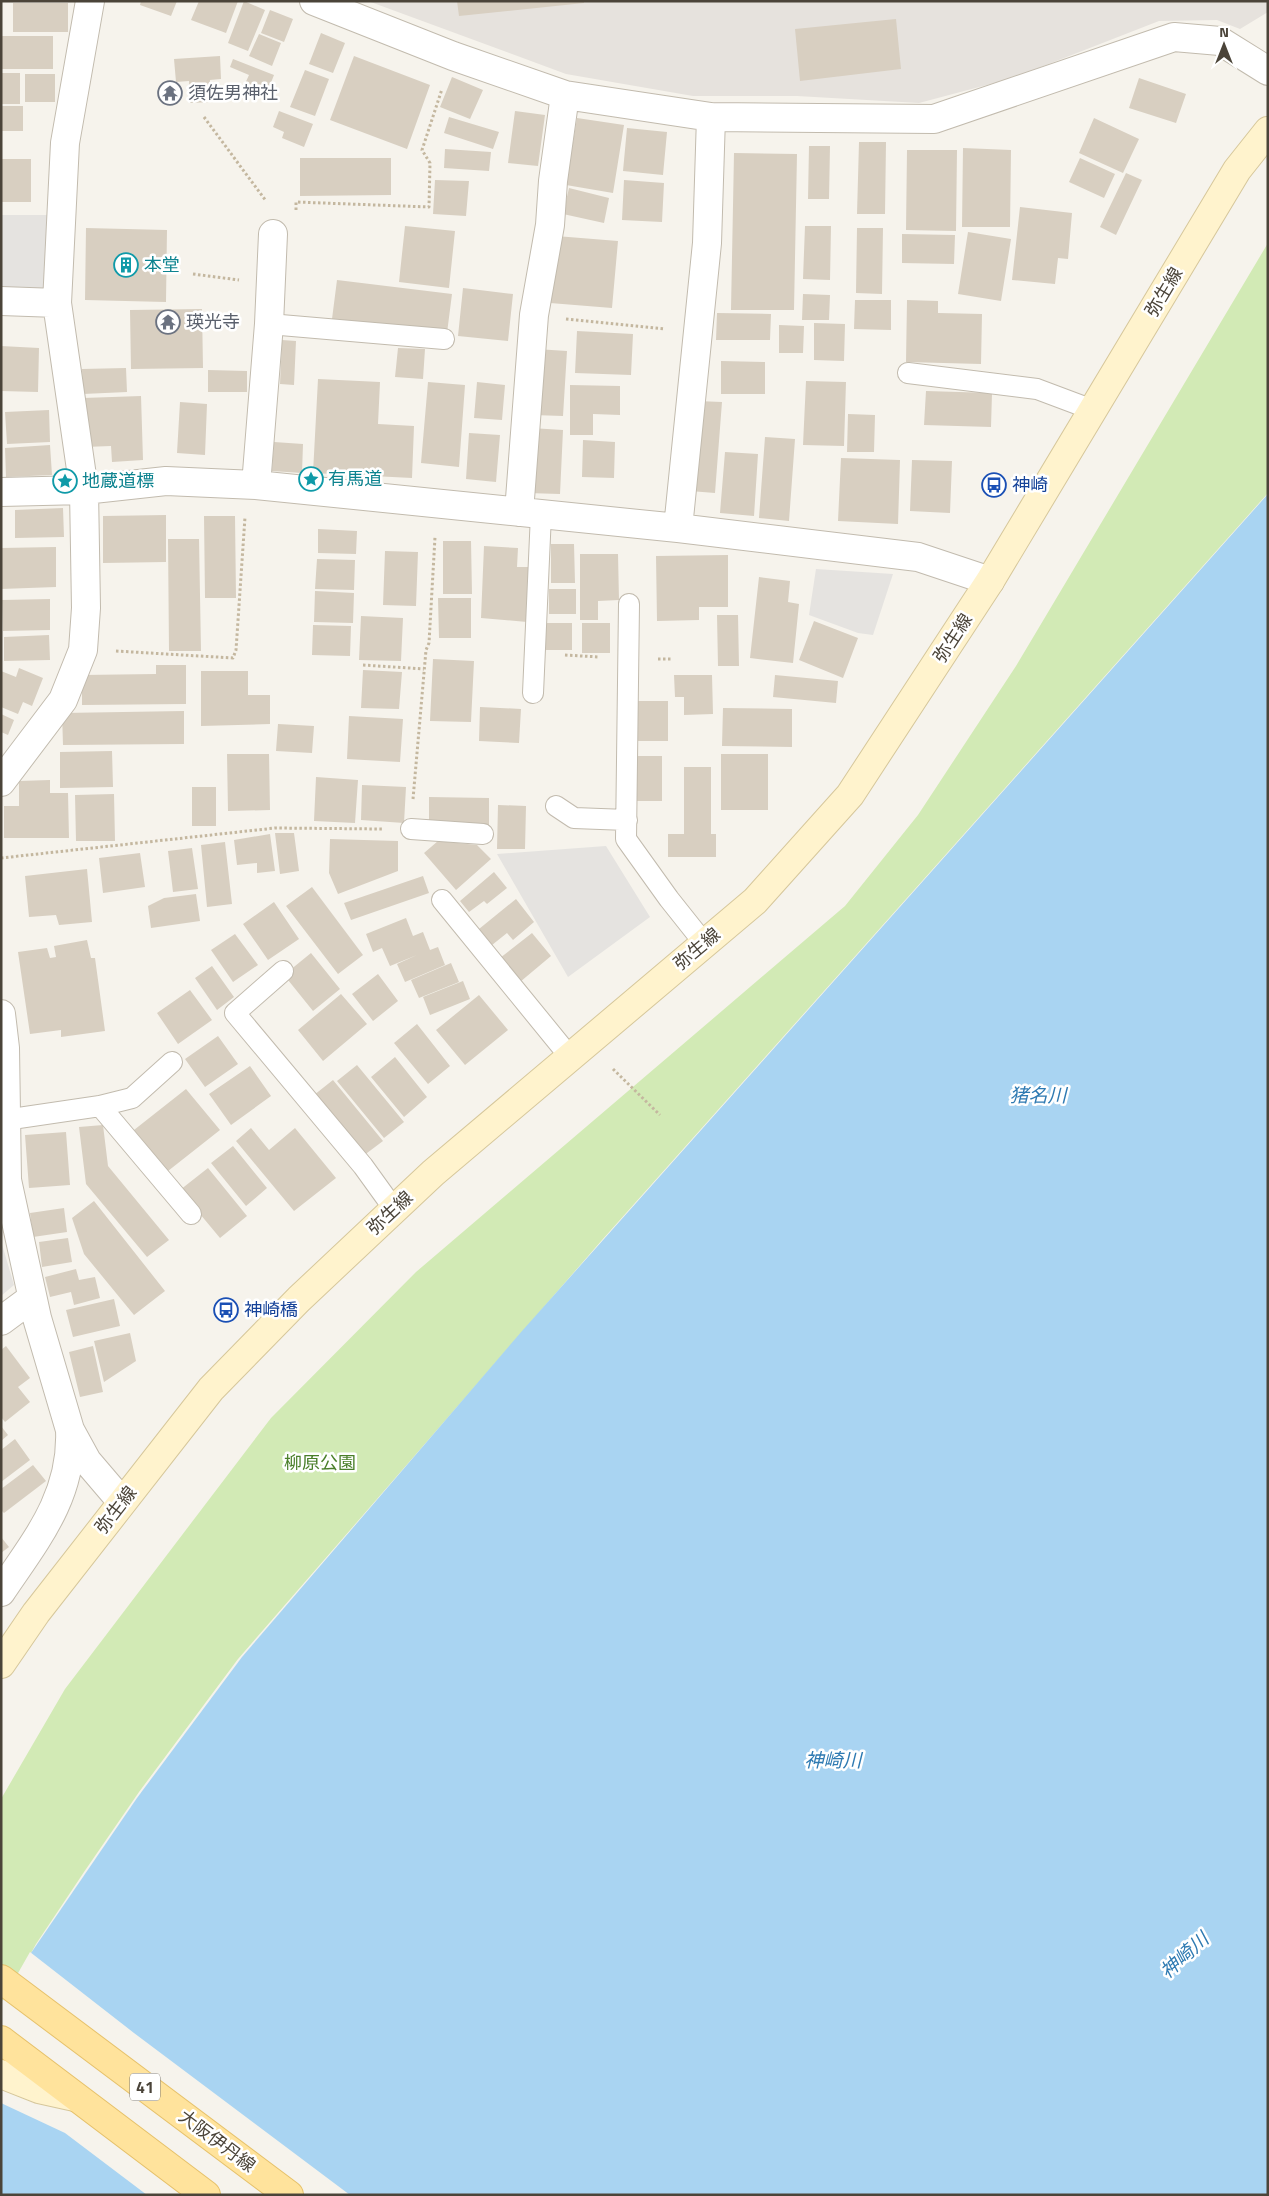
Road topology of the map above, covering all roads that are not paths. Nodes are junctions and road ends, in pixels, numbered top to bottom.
1 (90, 1) edge
2 (314, 1) edge
3 (1268, 71) edge
4 (565, 95) junction
5 (712, 117) junction
6 (1268, 131) edge
7 (272, 234) road end
8 (1, 300) edge
9 (57, 303) junction
10 (269, 324) junction
11 (444, 339) dead end
12 (908, 373) dead end
13 (1093, 410) junction
14 (251, 484) junction
15 (84, 490) junction
16 (1, 492) edge
17 (530, 513) junction
18 (678, 528) junction
19 (990, 580) junction
20 (629, 604) dead end
21 (533, 693) dead end
22 (1, 782) edge
23 (556, 806) dead end
24 (627, 820) junction
25 (411, 829) road end
26 (483, 834) dead end
27 (442, 900) dead end
28 (704, 943) junction
29 (283, 971) dead end
30 (1, 1014) edge
31 (570, 1058) junction
32 (172, 1062) dead end
33 (3, 1084) edge
34 (100, 1106) junction
35 (5, 1120) junction
36 (394, 1209) junction
37 (191, 1214) dead end
38 (32, 1298) junction
39 (1, 1321) edge
40 (70, 1430) junction
41 (122, 1502) junction
42 (1, 1592) edge
43 (1, 1664) edge
44 (1, 1979) edge
45 (1, 2040) edge
46 (1, 2074) edge
47 (75, 2097) junction
48 (206, 2195) edge
49 (288, 2195) edge

1 - 9 street
2 - 4 street
3 - 5 street
4 - 5 street
4 - 17 street
5 - 18 street
6 - 13 street, 弥生線
7 - 10 street
8 - 9 street
9 - 15 street
10 - 11 lane
10 - 14 street
12 - 13 lane
13 - 19 street, 弥生線
14 - 15 street
14 - 17 street
15 - 16 street
15 - 22 street
17 - 18 street
17 - 21 lane
18 - 19 street
19 - 28 street, 弥生線
20 - 24 lane
23 - 24 lane
24 - 28 lane
25 - 26 lane
27 - 31 lane
28 - 31 street, 弥生線
29 - 36 lane
30 - 33 street
31 - 36 street, 弥生線
32 - 34 lane
33 - 35 street
34 - 35 lane
34 - 37 lane
35 - 38 street
36 - 41 street, 弥生線
38 - 39 street
38 - 40 street
40 - 41 street
40 - 42 street
41 - 43 street, 弥生線
44 - 49 main road, 大阪伊丹線 / 41
45 - 47 main road
46 - 47 street
47 - 48 main road

